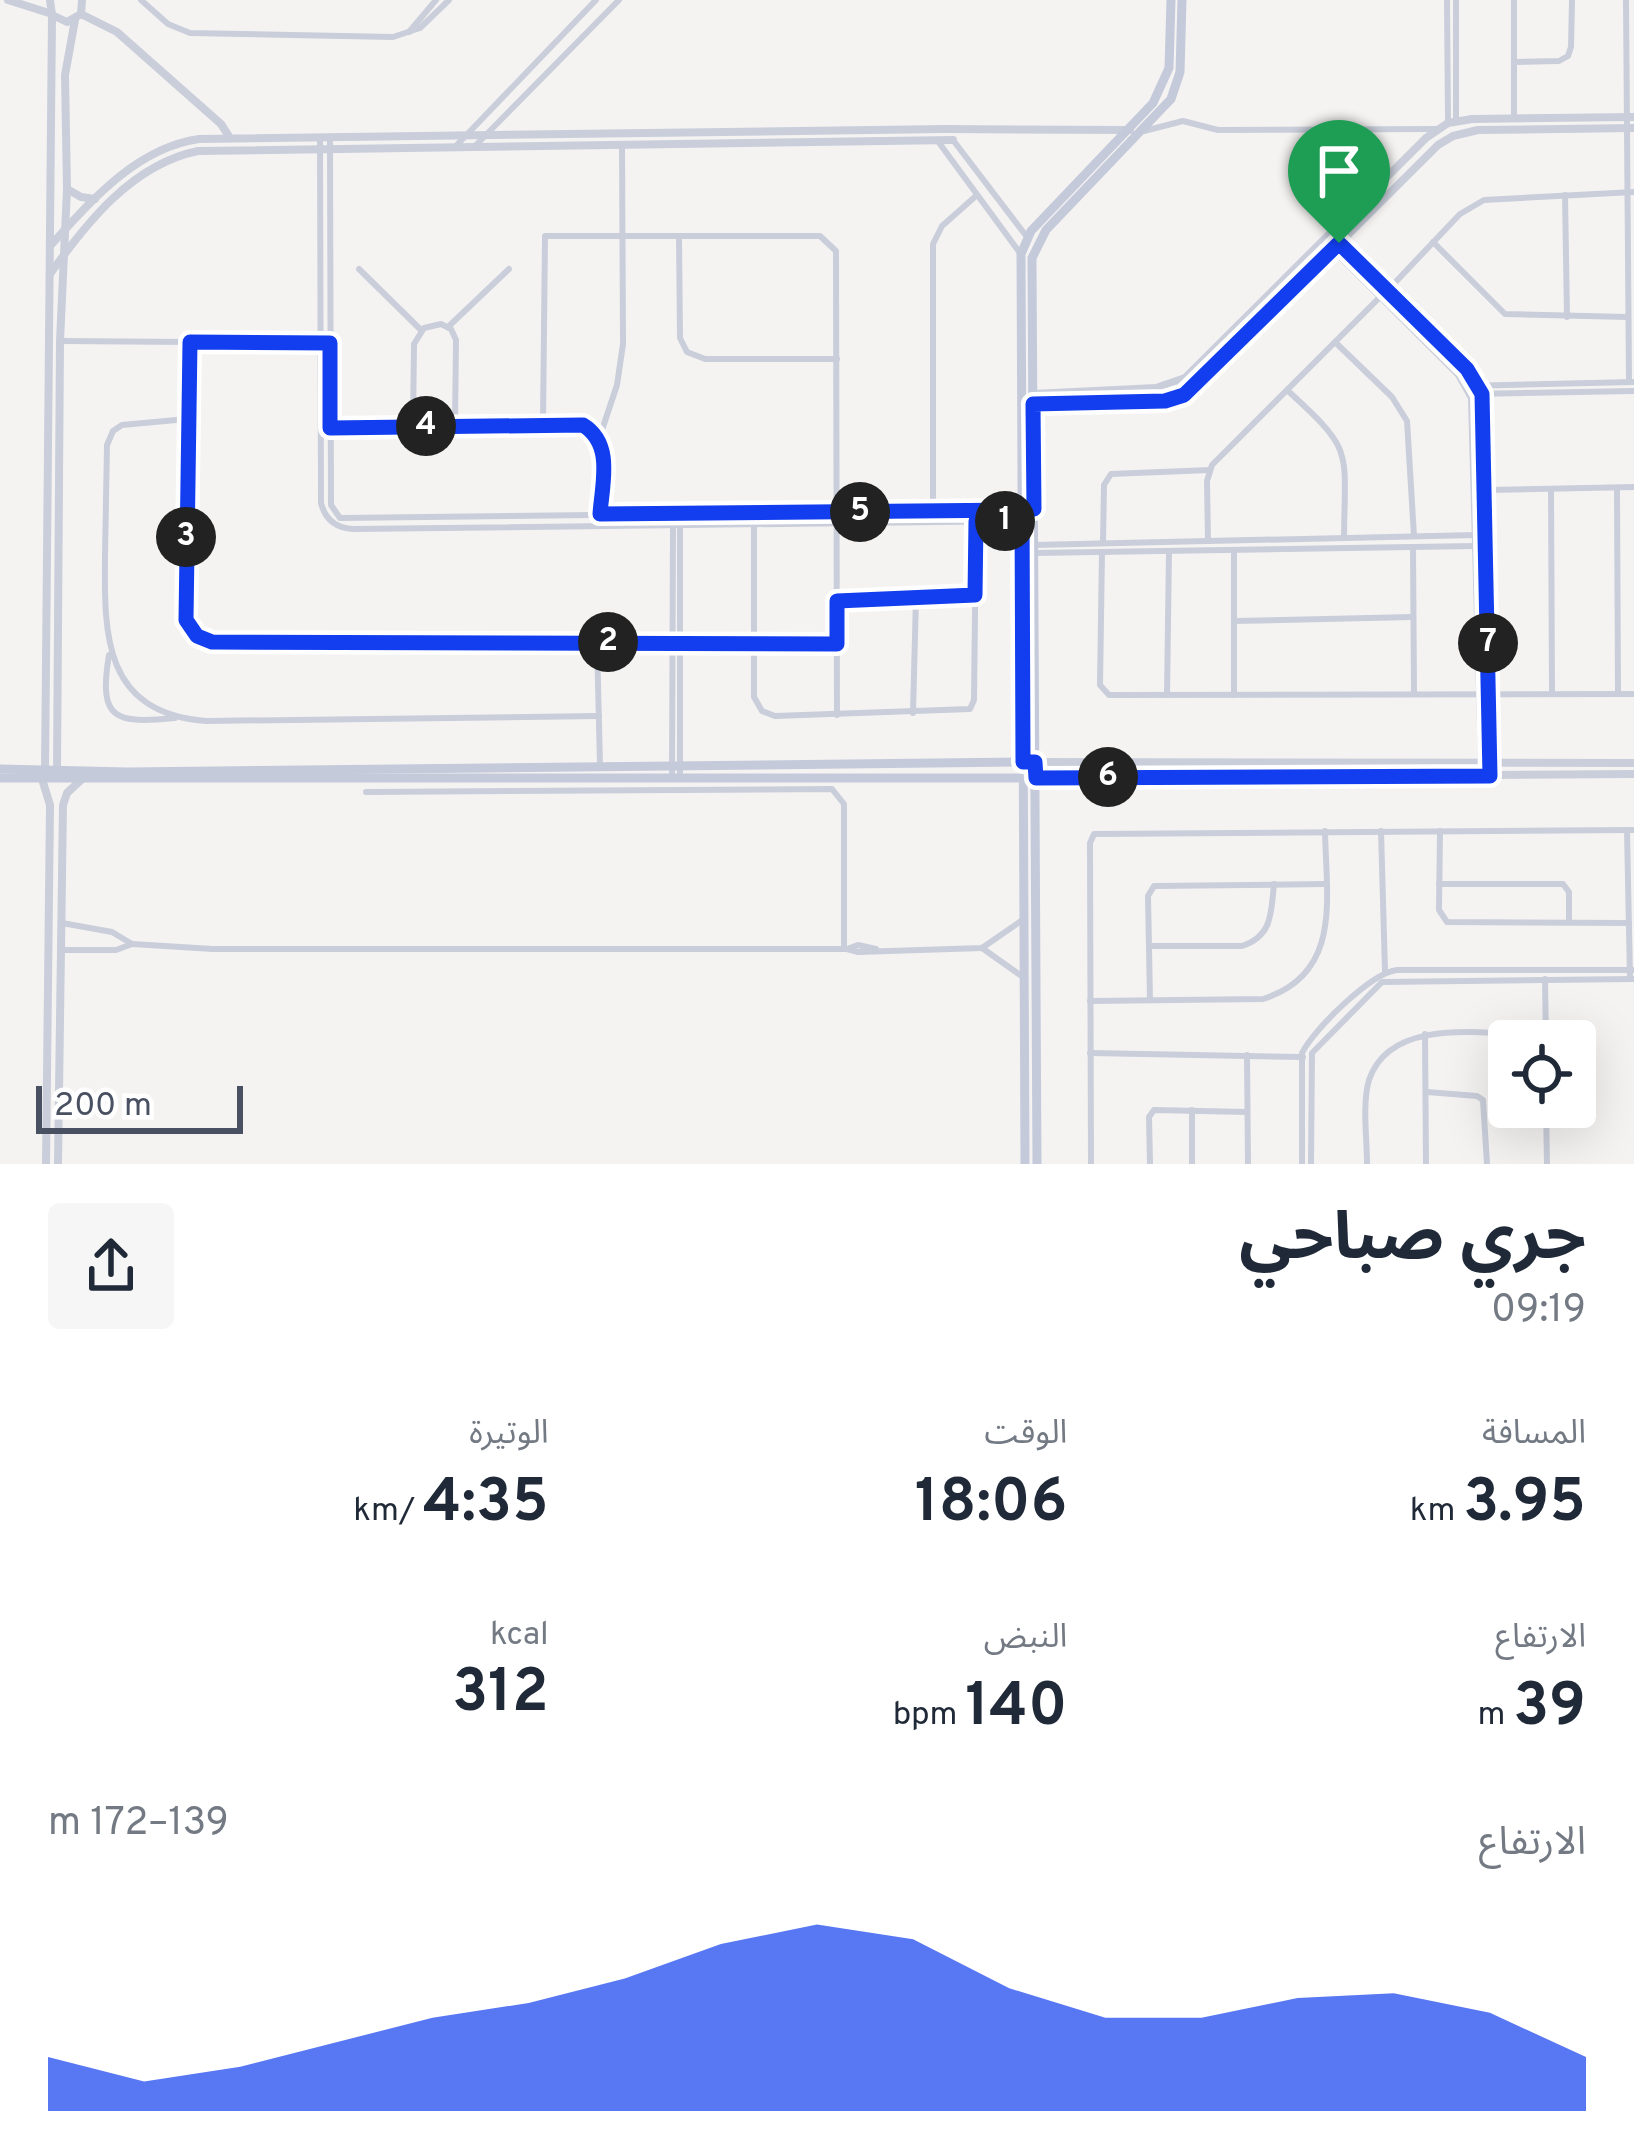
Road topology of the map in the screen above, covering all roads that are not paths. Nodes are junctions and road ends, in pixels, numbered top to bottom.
1 (8, 0) edge
2 (50, 0) edge
3 (82, 0) edge
4 (141, 0) edge
5 (436, 0) edge
6 (449, 0) edge
7 (596, 0) edge
8 (619, 0) edge
9 (1171, 0) edge
10 (1182, 0) edge
11 (1447, 0) edge
12 (1456, 0) edge
13 (1514, 0) edge
14 (1572, 0) edge
15 (1627, 0) edge
16 (52, 15) junction
17 (78, 17) junction
18 (407, 35) junction
19 (1514, 62) junction
20 (1514, 119) junction
21 (1452, 122) junction
22 (1630, 122) edge
23 (944, 128) junction
24 (928, 129) junction
25 (1438, 129) junction
26 (1127, 130) junction
27 (1143, 131) junction
28 (466, 136) junction
29 (484, 136) junction
30 (230, 138) junction
31 (937, 140) junction
32 (953, 140) junction
33 (325, 145) junction
34 (622, 145) junction
35 (454, 148) junction
36 (473, 148) junction
37 (233, 149) junction
38 (67, 189) junction
39 (1630, 193) edge
40 (976, 195) junction
41 (1565, 195) junction
42 (97, 199) junction
43 (66, 228) junction
44 (620, 235) junction
45 (680, 236) junction
46 (1027, 237) junction
47 (1327, 238) junction
48 (1433, 242) junction
49 (50, 246) junction
50 (1336, 247) junction
51 (1021, 254) junction
52 (63, 256) junction
53 (359, 268) dead end
54 (508, 269) dead end
55 (50, 274) junction
56 (1384, 294) junction
57 (1567, 317) junction
58 (1628, 317) junction
59 (448, 327) junction
60 (421, 330) junction
61 (55, 341) junction
62 (190, 342) junction
63 (1335, 342) junction
64 (325, 343) junction
65 (837, 358) junction
66 (1632, 385) edge
67 (1466, 386) junction
68 (1286, 390) junction
69 (1480, 390) junction
70 (1470, 394) junction
71 (1033, 399) junction
72 (189, 419) junction
73 (543, 424) junction
74 (455, 425) junction
75 (413, 426) junction
76 (330, 428) junction
77 (599, 439) junction
78 (1210, 470) junction
79 (1617, 488) junction
80 (1634, 488) edge
81 (1551, 489) junction
82 (1485, 490) junction
83 (932, 511) junction
84 (837, 512) junction
85 (676, 513) junction
86 (600, 514) junction
87 (1022, 515) junction
88 (1034, 515) junction
89 (976, 521) junction
90 (837, 522) junction
91 (754, 523) junction
92 (599, 524) junction
93 (676, 524) junction
94 (1481, 535) junction
95 (1414, 536) junction
96 (1344, 538) junction
97 (1209, 545) junction
98 (1481, 546) junction
99 (1413, 547) junction
100 (1102, 548) junction
101 (1034, 549) junction
102 (1234, 550) junction
103 (1168, 551) junction
104 (975, 595) junction
105 (916, 597) junction
106 (837, 601) junction
107 (1413, 617) junction
108 (1234, 621) junction
109 (597, 642) junction
110 (676, 643) junction
111 (754, 644) junction
112 (837, 644) junction
113 (110, 652) junction
114 (1414, 694) junction
115 (1484, 694) junction
116 (1552, 694) junction
117 (1618, 694) junction
118 (1634, 694) edge
119 (1167, 695) junction
120 (1234, 695) junction
121 (913, 713) junction
122 (837, 715) junction
123 (599, 716) junction
124 (181, 717) junction
125 (1029, 762) junction
126 (1634, 763) edge
127 (1485, 764) junction
128 (600, 765) junction
129 (676, 765) junction
130 (0, 769) edge
131 (57, 771) junction
132 (1634, 774) edge
133 (43, 775) junction
134 (128, 776) junction
135 (1490, 776) junction
136 (0, 778) edge
137 (676, 778) junction
138 (1023, 778) junction
139 (1036, 778) junction
140 (82, 779) junction
141 (366, 792) dead end
142 (50, 805) junction
143 (63, 805) junction
144 (1440, 830) junction
145 (1631, 830) edge
146 (1325, 831) junction
147 (1382, 831) junction
148 (1274, 884) junction
149 (1326, 884) junction
150 (1439, 884) junction
151 (1024, 919) junction
152 (1569, 922) junction
153 (61, 923) junction
154 (1629, 923) junction
155 (132, 944) junction
156 (1149, 946) junction
157 (982, 948) junction
158 (845, 949) junction
159 (61, 950) junction
160 (1632, 974) edge
161 (1386, 976) junction
162 (1024, 978) junction
163 (1545, 979) junction
164 (1150, 1000) junction
165 (1090, 1001) junction
166 (1546, 1020) edge
167 (1425, 1034) junction
168 (1488, 1036) edge
169 (1090, 1053) junction
170 (1247, 1055) junction
171 (1305, 1058) junction
172 (1426, 1092) junction
173 (1192, 1110) junction
174 (1247, 1112) junction
175 (1546, 1128) edge
176 (46, 1164) edge
177 (58, 1164) edge
178 (1025, 1164) edge
179 (1037, 1164) edge
180 (1091, 1164) edge
181 (1150, 1164) edge
182 (1192, 1164) edge
183 (1248, 1164) edge
184 (1306, 1164) edge
185 (1367, 1164) edge
186 (1426, 1164) edge
187 (1487, 1164) edge
188 (1547, 1164) edge

1 - 16 street
2 - 16 street
3 - 17 street
4 - 18 street
5 - 18 street
6 - 18 street
7 - 28 street
8 - 29 street
9 - 26 main road
10 - 27 main road
11 - 21 street
12 - 21 street
13 - 19 street
14 - 19 street
15 - 22 street
16 - 17 street
16 - 49 street
17 - 30 street
17 - 38 street
19 - 20 street
20 - 21 street
20 - 22 street
21 - 25 street
22 - 39 street
22 - 50 street
23 - 24 street
23 - 26 street
23 - 32 street
24 - 29 street
24 - 31 street
25 - 27 street
25 - 47 street
26 - 27 street
26 - 46 main road
27 - 71 main road
28 - 29 street
28 - 33 street
28 - 35 street
29 - 36 street
30 - 33 street
30 - 37 street
30 - 42 street
31 - 32 street
31 - 34 street
31 - 40 street
32 - 46 street
33 - 35 street
33 - 37 street
33 - 64 street
34 - 36 street
34 - 44 street
35 - 36 street
37 - 52 street
38 - 42 street
38 - 43 street
39 - 41 street
39 - 58 street
40 - 51 street
40 - 83 street
41 - 48 street
41 - 57 street
42 - 43 street
43 - 49 street
43 - 52 street
44 - 45 street
44 - 73 street
44 - 77 street
45 - 65 street
45 - 65 street
46 - 51 main road
47 - 50 street
47 - 71 street
48 - 56 street
48 - 57 street
49 - 55 street
50 - 56 street
50 - 71 street
51 - 87 main road
52 - 55 street
52 - 61 street
53 - 60 street
54 - 59 street
55 - 61 street
56 - 63 street
56 - 67 street
56 - 69 street
57 - 58 street
58 - 66 street
59 - 60 street
59 - 74 street
60 - 75 street
61 - 62 street
61 - 131 street
61 - 133 street
62 - 64 street
62 - 72 street
63 - 68 street
63 - 95 street
64 - 76 street
64 - 92 street
65 - 84 street
66 - 69 street
67 - 69 street
67 - 70 street
68 - 78 street
68 - 96 street
69 - 70 street
69 - 82 street
70 - 94 street
71 - 88 main road
72 - 109 street
72 - 113 street
73 - 74 street
73 - 77 street
74 - 75 street
75 - 76 street
76 - 86 street
77 - 86 street
78 - 97 street
78 - 100 street
79 - 80 street
79 - 81 street
79 - 117 street
81 - 82 street
81 - 116 street
82 - 94 street
83 - 84 street
83 - 87 street
84 - 85 street
84 - 90 street
85 - 86 street
85 - 93 street
86 - 92 street
87 - 88 street
87 - 89 street
87 - 125 main road
88 - 101 main road
89 - 90 street
89 - 104 street
90 - 91 street
90 - 106 street
91 - 93 street
91 - 111 street
92 - 93 street
93 - 110 street
94 - 95 street
94 - 98 street
95 - 96 street
96 - 97 street
97 - 100 street
97 - 102 street
97 - 103 street
98 - 99 street
98 - 115 street
99 - 102 street
99 - 107 street
100 - 101 street
100 - 103 street
100 - 119 street
101 - 125 main road
102 - 108 street
103 - 119 street
104 - 105 street
104 - 121 street
105 - 106 street
105 - 121 street
106 - 112 street
107 - 108 street
107 - 114 street
108 - 120 street
109 - 110 street
109 - 123 street
110 - 111 street
110 - 129 street
111 - 112 street
111 - 122 street
112 - 122 street
113 - 124 street
113 - 124 street
114 - 115 street
114 - 120 street
115 - 116 street
115 - 127 street
116 - 117 street
117 - 118 street
119 - 120 street
121 - 122 street
123 - 124 street
123 - 128 street
125 - 127 street
125 - 129 main road
125 - 138 main road
125 - 139 main road
126 - 127 street
127 - 135 street
128 - 129 main road
128 - 134 main road
129 - 137 street
130 - 133 main road
131 - 133 main road
131 - 134 main road
132 - 135 street
133 - 136 main road
133 - 140 main road
133 - 142 street
134 - 137 main road
134 - 140 main road
135 - 139 street
137 - 138 main road
138 - 139 main road
138 - 151 main road
139 - 179 main road
140 - 143 street
141 - 158 street
142 - 143 street
142 - 176 street
143 - 153 street
144 - 145 street
144 - 147 street
144 - 150 street
145 - 154 street
146 - 147 street
146 - 149 street
146 - 165 street
147 - 161 street
148 - 149 street
148 - 156 street
148 - 156 street
149 - 164 street
150 - 152 street
150 - 152 street
151 - 157 street
151 - 162 main road
152 - 154 street
153 - 155 street
153 - 159 street
154 - 160 street
155 - 158 street
155 - 159 street
156 - 164 street
157 - 158 street
157 - 162 street
159 - 177 street
160 - 161 street
160 - 163 street
161 - 163 street
161 - 171 street
162 - 178 main road
163 - 166 street
164 - 165 street
165 - 169 street
167 - 168 street
167 - 172 street
167 - 185 street
169 - 170 street
169 - 180 street
170 - 171 street
170 - 174 street
171 - 184 street
172 - 186 street
172 - 187 street
173 - 174 street
173 - 181 street
173 - 182 street
174 - 183 street
175 - 188 street

